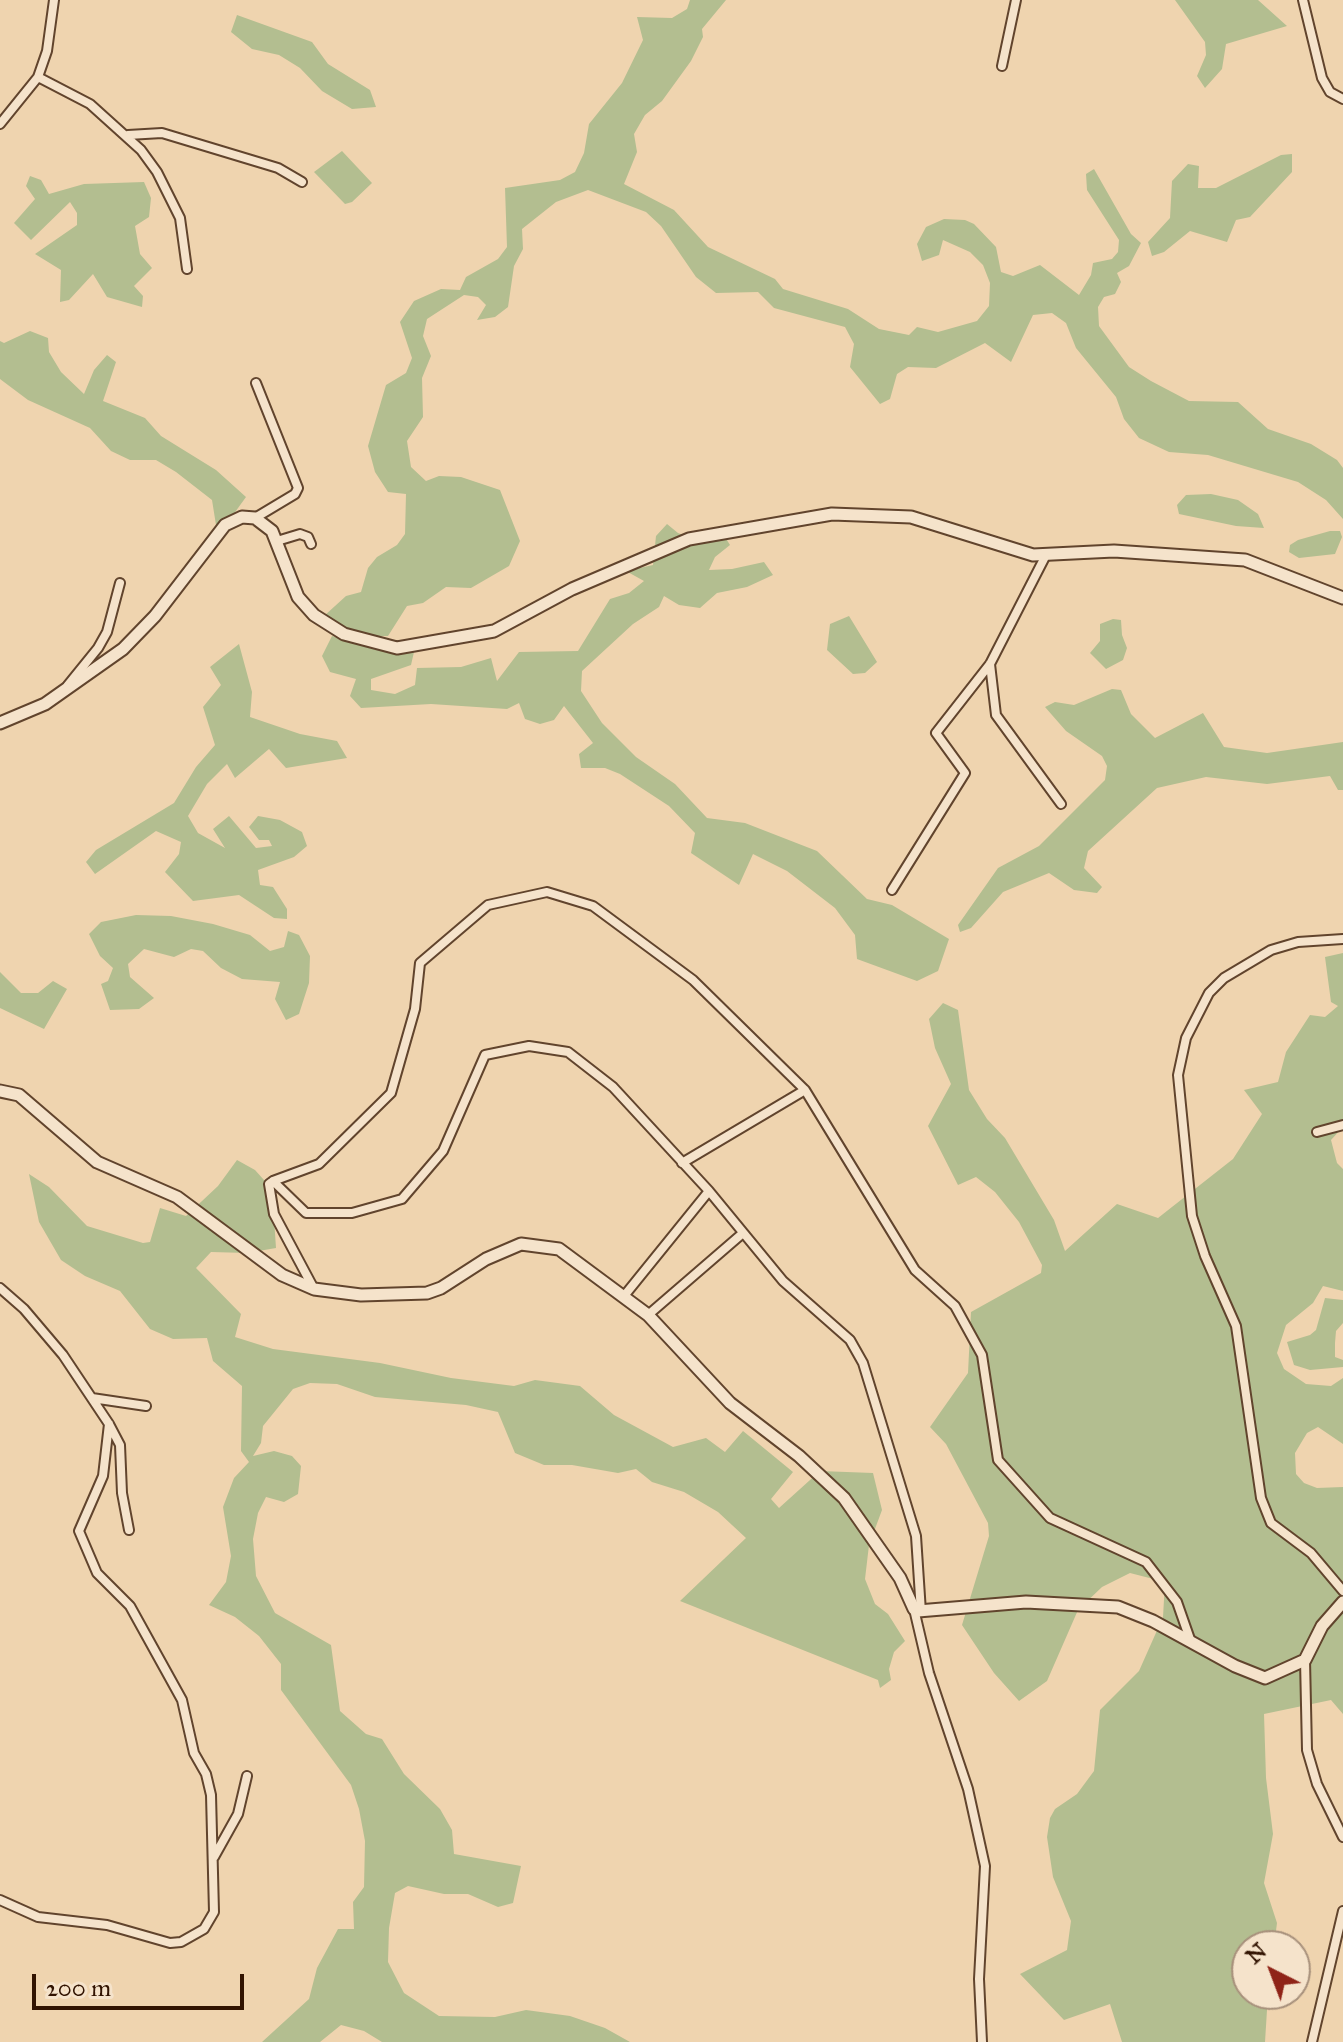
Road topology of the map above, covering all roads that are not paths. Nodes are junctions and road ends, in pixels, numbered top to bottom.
1 (54, 0) edge
2 (1016, 0) edge
3 (1303, 0) edge
4 (1002, 66) dead end
5 (38, 77) junction
6 (1343, 99) edge
7 (0, 124) edge
8 (128, 135) junction
9 (302, 182) dead end
10 (187, 269) dead end
11 (256, 383) dead end
12 (255, 518) junction
13 (277, 541) junction
14 (311, 544) dead end
15 (1046, 555) junction
16 (120, 583) dead end
17 (1343, 598) edge
18 (990, 664) junction
19 (63, 693) junction
20 (0, 723) edge
21 (1061, 804) dead end
22 (892, 890) dead end
23 (1343, 939) edge
24 (805, 1090) junction
25 (0, 1091) edge
26 (1343, 1125) edge
27 (1317, 1132) dead end
28 (682, 1163) junction
29 (273, 1181) junction
30 (709, 1191) junction
31 (743, 1233) junction
32 (0, 1288) edge
33 (314, 1289) junction
34 (624, 1296) junction
35 (648, 1315) junction
36 (92, 1398) junction
37 (146, 1406) dead end
38 (109, 1424) junction
39 (129, 1530) dead end
40 (1343, 1591) edge
41 (1343, 1602) edge
42 (917, 1610) junction
43 (1191, 1643) junction
44 (1305, 1660) junction
45 (247, 1776) dead end
46 (1343, 1837) edge
47 (212, 1861) junction
48 (0, 1900) edge
49 (1343, 1911) edge
50 (982, 2042) edge
51 (1312, 2042) edge

1 - 5 street
2 - 4 street
3 - 6 street
5 - 7 street
5 - 8 street
8 - 9 street
8 - 10 street
11 - 12 street
12 - 13 street
12 - 19 street
13 - 14 street
13 - 15 street
15 - 17 street
15 - 18 street
16 - 19 street
18 - 21 street
18 - 22 street
19 - 20 street
23 - 40 street
24 - 28 street
24 - 29 street
24 - 43 street
25 - 33 street
26 - 27 street
28 - 29 street
28 - 30 street
29 - 33 street
30 - 31 street
30 - 34 street
31 - 35 street
31 - 42 street
32 - 36 street
33 - 34 street
34 - 35 street
35 - 42 street
36 - 37 street
36 - 38 street
38 - 39 street
38 - 47 street
41 - 44 street
42 - 43 street
42 - 50 street
43 - 44 street
44 - 46 street
45 - 47 street
47 - 48 street
49 - 51 street

